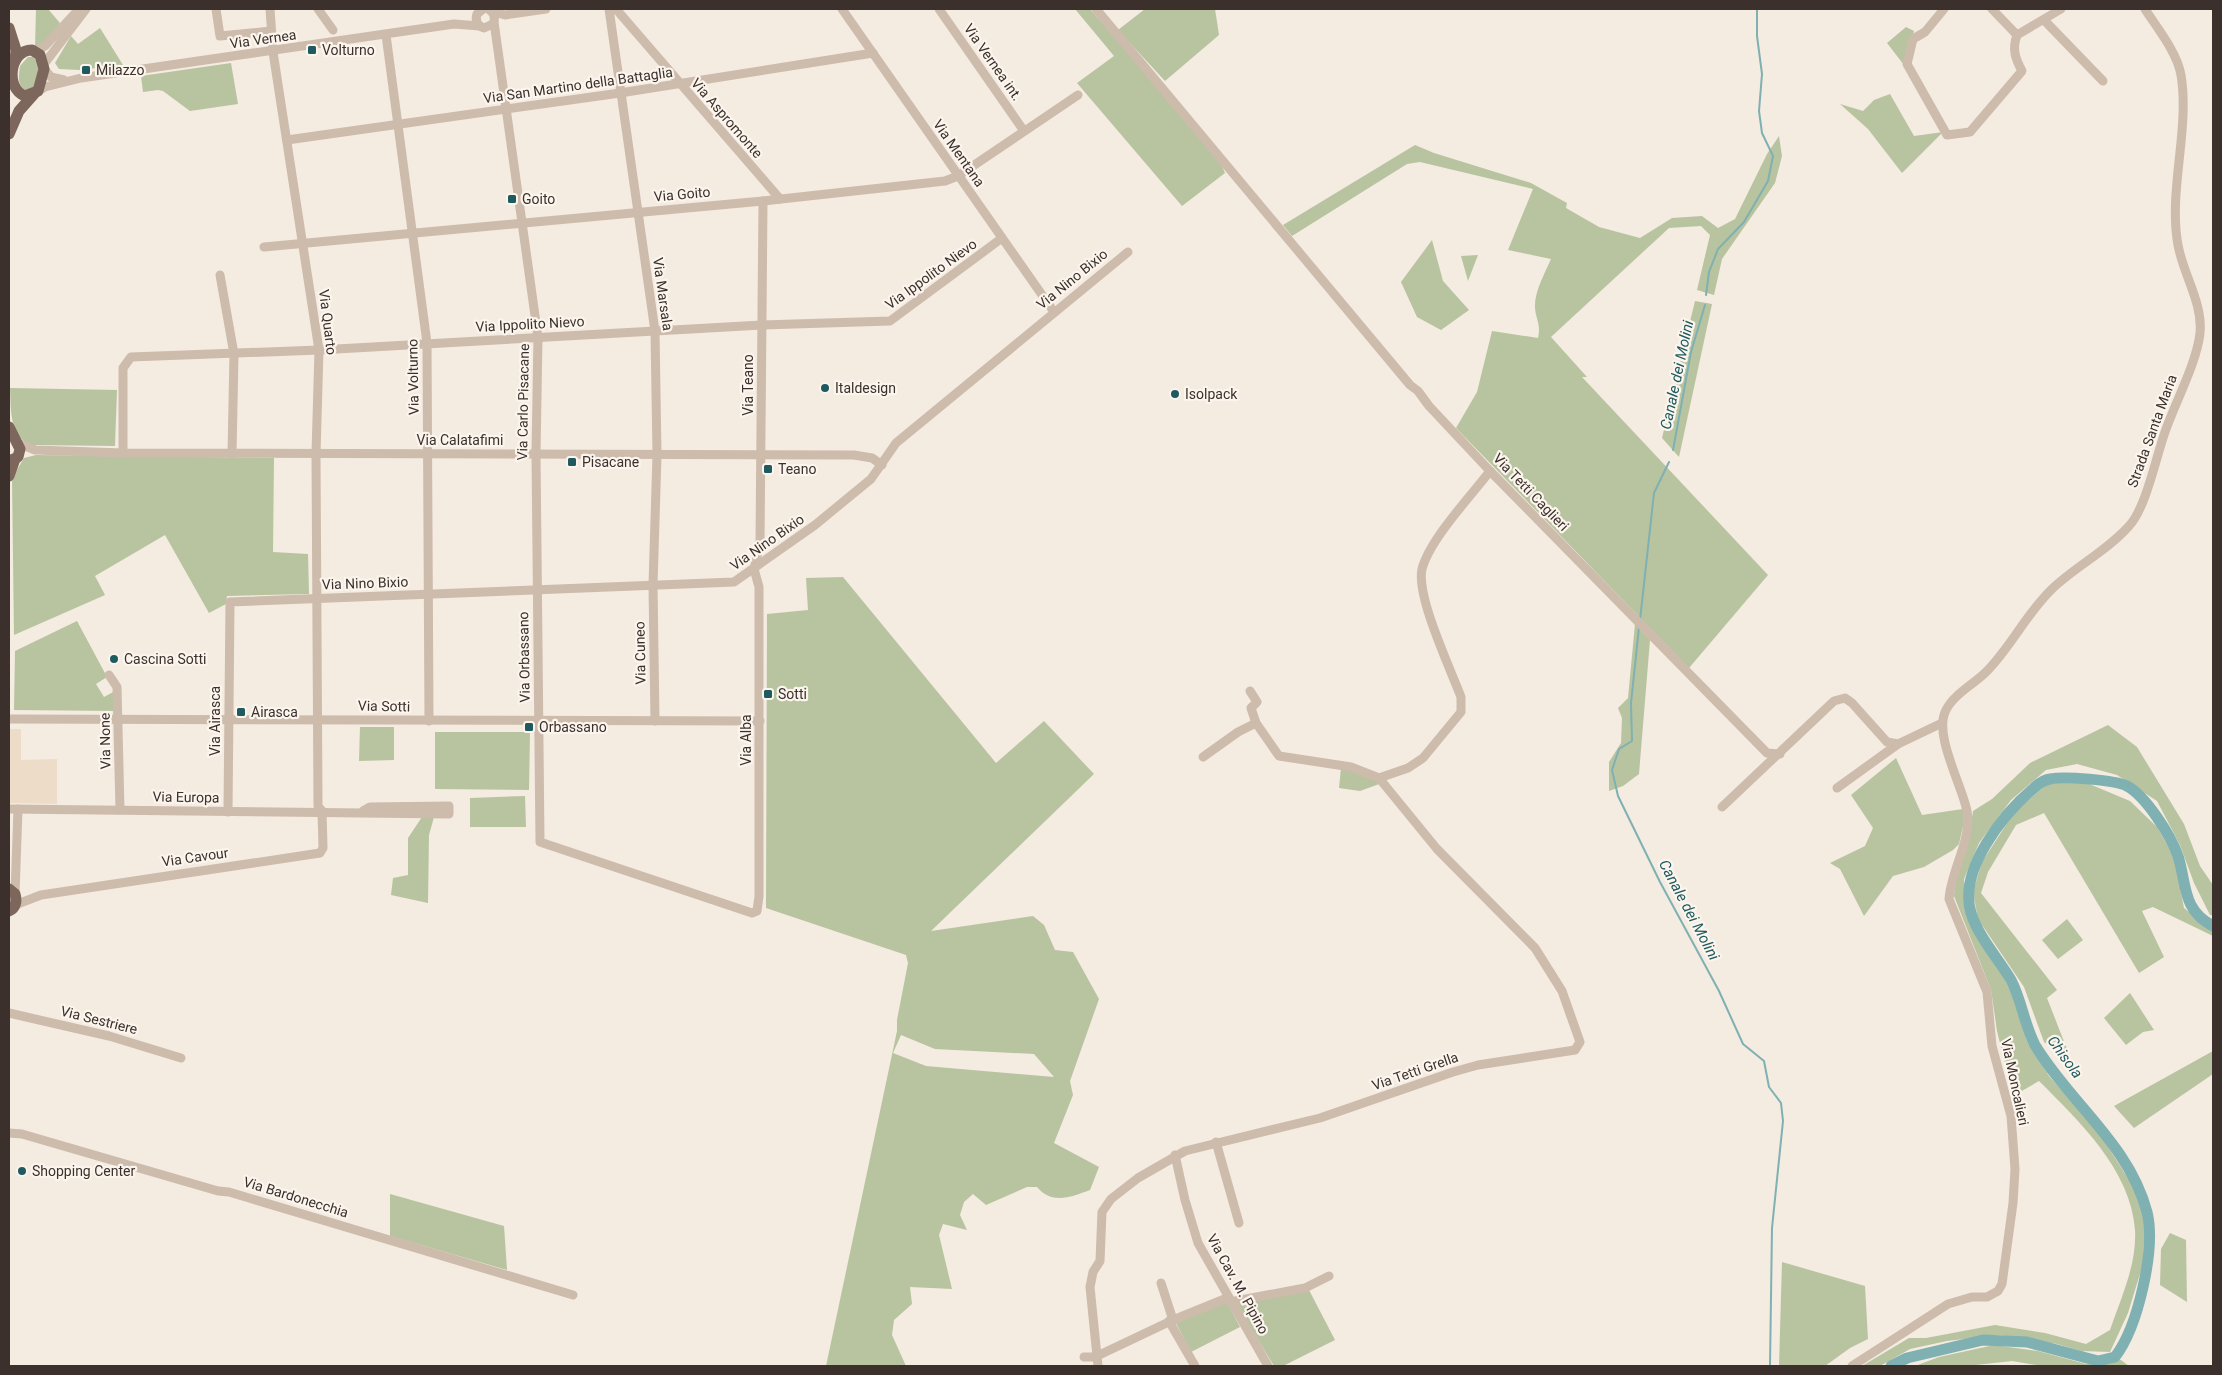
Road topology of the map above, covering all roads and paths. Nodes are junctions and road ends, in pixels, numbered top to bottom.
1 (79, 9) edge
2 (86, 9) edge
3 (216, 9) edge
4 (270, 9) edge
5 (318, 9) edge
6 (546, 9) edge
7 (609, 9) edge
8 (616, 9) edge
9 (842, 9) edge
10 (939, 9) edge
11 (1096, 9) edge
12 (1944, 9) edge
13 (1992, 9) edge
14 (2061, 9) edge
15 (2145, 9) edge
16 (482, 11) edge
17 (505, 15) junction
18 (623, 18) junction
19 (2044, 20) junction
20 (610, 22) junction
21 (462, 23) junction
22 (489, 24) junction
23 (333, 30) dead end
24 (271, 31) junction
25 (11, 33) edge
26 (386, 35) junction
27 (2017, 35) junction
28 (31, 51) junction
29 (273, 52) junction
30 (873, 53) junction
31 (15, 61) junction
32 (44, 66) junction
33 (67, 81) junction
34 (2103, 81) dead end
35 (11, 82) edge
36 (679, 83) junction
37 (16, 93) edge
38 (36, 93) junction
39 (620, 93) junction
40 (1078, 95) dead end
41 (506, 110) junction
42 (18, 111) junction
43 (397, 124) junction
44 (1024, 131) junction
45 (9, 134) edge
46 (287, 140) junction
47 (958, 176) junction
48 (780, 199) junction
49 (763, 201) junction
50 (638, 212) junction
51 (522, 223) junction
52 (412, 233) junction
53 (1002, 238) junction
54 (303, 243) junction
55 (264, 247) dead end
56 (1128, 252) dead end
57 (220, 275) dead end
58 (1054, 312) junction
59 (762, 325) junction
60 (655, 331) junction
61 (538, 337) junction
62 (427, 343) junction
63 (320, 350) junction
64 (234, 354) junction
65 (9, 427) edge
66 (14, 440) edge
67 (35, 450) junction
68 (124, 452) junction
69 (232, 454) junction
70 (316, 454) junction
71 (428, 454) junction
72 (536, 454) junction
73 (657, 455) junction
74 (762, 456) junction
75 (14, 459) edge
76 (882, 465) junction
77 (1490, 471) junction
78 (9, 476) edge
79 (754, 569) junction
80 (653, 585) junction
81 (538, 591) junction
82 (429, 594) junction
83 (318, 598) junction
84 (230, 602) joint
85 (109, 675) dead end
86 (1250, 691) dead end
87 (9, 719) edge
88 (316, 719) junction
89 (119, 720) junction
90 (229, 720) junction
91 (429, 721) junction
92 (539, 721) junction
93 (655, 721) junction
94 (760, 721) junction
95 (1256, 723) junction
96 (1942, 723) junction
97 (1898, 744) junction
98 (1780, 754) junction
99 (1203, 757) dead end
100 (1379, 778) junction
101 (1837, 788) dead end
102 (1722, 807) dead end
103 (13, 809) edge
104 (120, 810) junction
105 (322, 811) junction
106 (362, 811) junction
107 (228, 812) junction
108 (12, 899) edge
109 (757, 911) joint
110 (9, 1013) edge
111 (181, 1058) dead end
112 (9, 1133) edge
113 (1216, 1142) junction
114 (1175, 1155) junction
115 (1239, 1223) dead end
116 (1329, 1276) dead end
117 (1161, 1283) dead end
118 (573, 1295) dead end
119 (1228, 1300) junction
120 (1171, 1320) junction
121 (1084, 1357) dead end
122 (1097, 1362) edge
123 (1195, 1366) edge
124 (1268, 1366) edge
125 (1852, 1366) edge

1 - 28 street
2 - 32 street
3 - 24 street
4 - 24 street, Via Quarto
5 - 23 street
6 - 17 street
7 - 20 street, Via Marsala
8 - 18 street, Via Aspromonte
9 - 30 street, Via Mentana
10 - 44 street, Via Vernea int.
11 - 77 street, Via Tetti Caglieri
12 - 27 street
13 - 27 street
14 - 19 street
15 - 96 street, Strada Santa Maria
16 - 17 street
16 - 21 street
16 - 22 street
16 - 22 street
17 - 22 street
18 - 20 street
18 - 36 street, Via Aspromonte
19 - 27 street
19 - 34 street
20 - 39 street, Via Marsala
21 - 22 street
21 - 26 street, Via Vernea
22 - 41 street, Via Carlo Pisacane
24 - 29 street, Via Quarto
25 - 28 main road
25 - 31 main road
26 - 29 street, Via Vernea
26 - 43 street, Via Volturno
28 - 31 main road
28 - 32 main road
29 - 33 street, Via Vernea
29 - 46 street, Via Quarto
30 - 36 street, Via San Martino della Battaglia
30 - 47 street, Via Mentana
31 - 35 main road
32 - 33 street
32 - 38 main road
33 - 38 street, Via Vernea
35 - 37 main road
36 - 39 street, Via San Martino della Battaglia
36 - 48 street, Via Aspromonte
37 - 38 main road
37 - 42 main road
38 - 42 main road
39 - 41 street, Via San Martino della Battaglia
39 - 50 street, Via Marsala
40 - 44 street, Via Goito
41 - 43 street, Via San Martino della Battaglia
41 - 51 street, Via Carlo Pisacane
42 - 45 main road
43 - 46 street, Via San Martino della Battaglia
43 - 52 street, Via Volturno
44 - 47 street, Via Goito
46 - 54 street, Via Quarto
47 - 48 street, Via Goito
47 - 53 street, Via Mentana
48 - 49 street, Via Goito
49 - 50 street, Via Goito
49 - 59 street, Via Teano
50 - 51 street, Via Goito
50 - 60 street, Via Marsala
51 - 52 street, Via Goito
51 - 61 street, Via Carlo Pisacane
52 - 54 street, Via Goito
52 - 62 street, Via Volturno
53 - 58 street, Via Mentana
53 - 59 street, Via Ippolito Nievo
54 - 55 street, Via Goito
54 - 63 street, Via Quarto
56 - 58 street, Via Nino Bixio
57 - 64 street
58 - 76 street, Via Nino Bixio
59 - 60 street, Via Ippolito Nievo
59 - 74 street, Via Teano
60 - 61 street, Via Ippolito Nievo
60 - 73 street, Via Marsala
61 - 62 street, Via Ippolito Nievo
61 - 72 street, Via Carlo Pisacane
62 - 63 street, Via Ippolito Nievo
62 - 71 street, Via Volturno
63 - 64 street, Via Ippolito Nievo
63 - 70 street, Via Quarto
64 - 68 street, Via Ippolito Nievo
64 - 69 street
65 - 66 main road
66 - 67 street, Via Calatafimi
66 - 75 main road
67 - 68 street, Via Calatafimi
67 - 75 street, Via Calatafimi
68 - 69 street, Via Calatafimi
69 - 70 street, Via Calatafimi
70 - 71 street, Via Calatafimi
70 - 83 street, Via Quarto
71 - 72 street, Via Calatafimi
71 - 82 street, Via Volturno
72 - 73 street, Via Calatafimi
72 - 81 street, Via Carlo Pisacane
73 - 74 street, Via Calatafimi
73 - 80 street, Via Marsala
74 - 76 street, Via Calatafimi
74 - 79 street, Via Teano
75 - 78 main road
76 - 79 street, Via Nino Bixio
77 - 98 street, Via Tetti Caglieri
77 - 100 street
79 - 80 street, Via Nino Bixio
79 - 94 street, Via Alba
80 - 81 street, Via Nino Bixio
80 - 93 street, Via Cuneo
81 - 82 street, Via Nino Bixio
81 - 92 street, Via Orbassano
82 - 83 street, Via Nino Bixio
82 - 91 street, Via Volturno
83 - 84 street, Via Nino Bixio
83 - 88 street, Via Quarto
84 - 90 street, Via Airasca
85 - 89 street, Via None
86 - 95 street
87 - 89 street, Via Sotti
88 - 90 street, Via Sotti
88 - 91 street, Via Sotti
88 - 105 street, Via Quarto
89 - 90 street, Via Sotti
89 - 104 street, Via None
90 - 107 street, Via Airasca
91 - 92 street, Via Sotti
92 - 93 street, Via Sotti
92 - 109 street, Via Orbassano
93 - 94 street, Via Sotti
94 - 109 street, Via Alba
95 - 99 street
95 - 100 street
96 - 97 street
96 - 125 street, Via Moncalieri
97 - 98 street
97 - 101 street
98 - 102 street
100 - 113 street, Via Tetti Grella
103 - 104 street, Via Europa
103 - 108 street
104 - 107 street, Via Europa
105 - 106 street, Via Europa
105 - 107 street, Via Europa
105 - 108 street, Via Cavour
106 - 106 street, Via Europa
110 - 111 street, Via Sestriere
112 - 118 street, Via Bardonecchia
113 - 114 street, Via Tetti Grella
113 - 115 street
114 - 119 street, Via Cav. M. Pipino
114 - 122 street, Via Tetti Grella
116 - 119 street
117 - 120 street
119 - 120 street
119 - 124 street, Via Cav. M. Pipino
120 - 122 street
120 - 123 street
121 - 122 street

